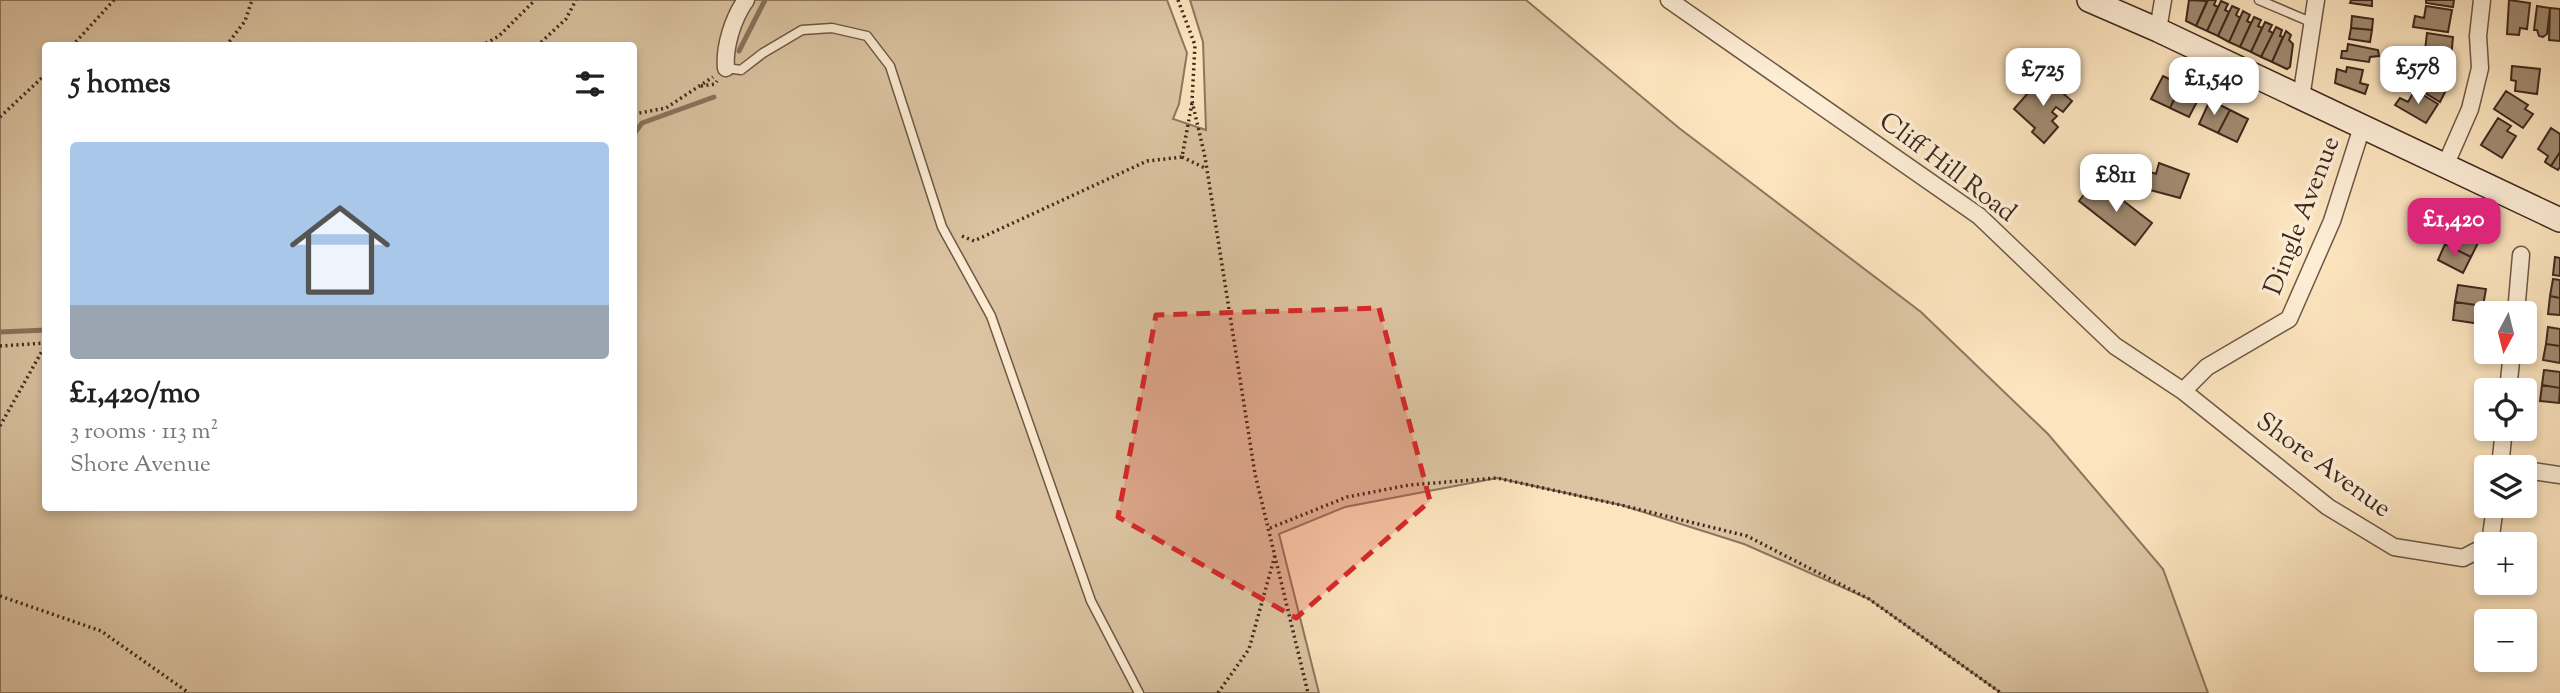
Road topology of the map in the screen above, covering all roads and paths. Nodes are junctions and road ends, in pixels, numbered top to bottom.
1 (114, 0) edge
2 (252, 0) edge
3 (535, 0) edge
4 (576, 0) edge
5 (746, 0) edge
6 (1178, 0) edge
7 (1669, 0) edge
8 (2090, 0) edge
9 (2163, 0) edge
10 (2259, 0) edge
11 (2316, 0) edge
12 (2482, 0) edge
13 (2313, 23) junction
14 (2158, 30) junction
15 (76, 42) edge
16 (229, 42) edge
17 (488, 42) edge
18 (541, 42) edge
19 (726, 68) junction
20 (42, 78) edge
21 (2301, 98) junction
22 (1192, 101) junction
23 (637, 113) edge
24 (0, 117) edge
25 (2362, 127) junction
26 (1182, 157) junction
27 (2445, 166) junction
28 (1206, 168) junction
29 (2560, 220) edge
30 (942, 227) junction
31 (2521, 255) dead end
32 (2517, 301) edge
33 (42, 344) edge
34 (0, 346) edge
35 (42, 351) edge
36 (2183, 391) junction
37 (0, 426) edge
38 (2537, 472) edge
39 (2560, 475) edge
40 (2493, 518) edge
41 (1270, 528) junction
42 (1275, 553) junction
43 (0, 596) edge
44 (190, 693) edge
45 (1139, 693) edge
46 (1217, 693) edge
47 (1308, 693) edge
48 (2001, 693) edge

1 - 15 path
2 - 16 path
3 - 17 path
4 - 18 path
5 - 19 street
6 - 22 path
7 - 36 street, Cliff Hill Road
8 - 14 main road
9 - 14 street
10 - 13 lane
11 - 13 street
12 - 27 street
13 - 21 street
14 - 21 main road
19 - 23 path
19 - 30 lane
20 - 24 path
21 - 25 main road
22 - 26 path
22 - 28 path
25 - 27 main road
25 - 36 street, Dingle Avenue
26 - 28 path
26 - 30 path
27 - 29 main road
28 - 41 path
30 - 45 lane
31 - 32 street
33 - 34 path
35 - 37 path
36 - 40 street, Shore Avenue
38 - 39 street
41 - 42 path
41 - 48 path
42 - 46 path
42 - 47 path
43 - 44 path

